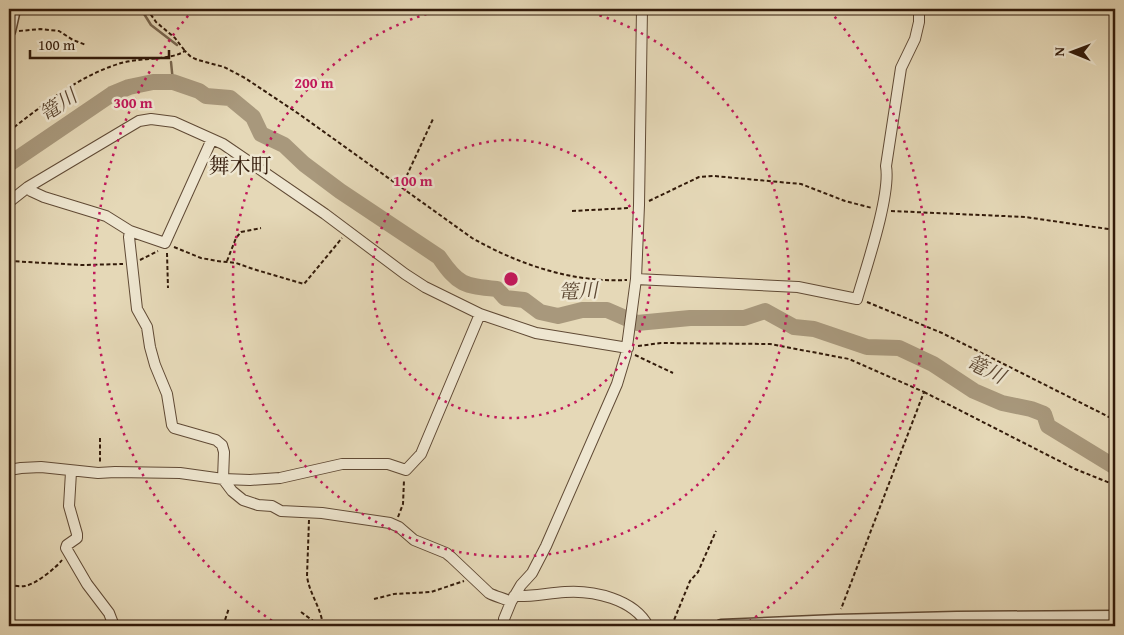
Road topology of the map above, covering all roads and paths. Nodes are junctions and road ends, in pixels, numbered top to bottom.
1 (14, 9) edge
2 (147, 9) edge
3 (642, 9) edge
4 (919, 9) edge
5 (9, 30) edge
6 (86, 45) dead end
7 (186, 52) junction
8 (433, 120) dead end
9 (9, 131) edge
10 (212, 139) junction
11 (28, 187) junction
12 (401, 188) junction
13 (9, 202) edge
14 (639, 206) junction
15 (572, 211) dead end
16 (881, 211) junction
17 (261, 228) dead end
18 (130, 230) junction
19 (1115, 230) edge
20 (348, 231) junction
21 (166, 244) junction
22 (9, 261) edge
23 (227, 262) junction
24 (133, 263) junction
25 (636, 281) junction
26 (168, 288) dead end
27 (857, 299) junction
28 (480, 314) junction
29 (627, 351) junction
30 (673, 373) dead end
31 (924, 392) junction
32 (1115, 420) edge
33 (100, 438) dead end
34 (9, 470) edge
35 (406, 470) junction
36 (72, 472) junction
37 (100, 473) junction
38 (223, 478) junction
39 (1115, 486) edge
40 (309, 513) junction
41 (395, 525) junction
42 (716, 531) dead end
43 (68, 552) junction
44 (471, 578) junction
45 (9, 584) edge
46 (374, 599) dead end
47 (512, 599) junction
48 (229, 608) dead end
49 (301, 612) dead end
50 (1115, 617) edge
51 (322, 620) dead end
52 (837, 621) junction
53 (114, 626) edge
54 (223, 626) edge
55 (320, 626) edge
56 (504, 626) edge
57 (648, 626) edge
58 (674, 626) edge
59 (721, 626) edge

1 - 5 street
2 - 7 path
3 - 14 street
4 - 16 street
5 - 6 path
7 - 9 path
7 - 12 path
8 - 12 path
10 - 11 street
10 - 20 street
10 - 21 street
11 - 13 street
11 - 18 street
12 - 25 path
14 - 15 path
14 - 16 path
14 - 25 street
16 - 19 path
16 - 27 street
17 - 23 path
18 - 21 street
18 - 24 street
20 - 23 path
20 - 28 street
21 - 23 path
21 - 24 path
21 - 26 path
22 - 24 path
24 - 38 street
25 - 27 street
25 - 29 street
27 - 32 path
28 - 29 street
28 - 35 street
29 - 30 path
29 - 31 path
29 - 47 street
31 - 39 path
31 - 52 path
33 - 37 path
34 - 36 street
35 - 38 street
35 - 41 path
36 - 37 street
36 - 43 street
37 - 38 street
38 - 40 street
40 - 41 street
40 - 51 path
41 - 44 street
42 - 58 path
43 - 45 path
43 - 53 street
44 - 46 path
44 - 47 street
47 - 56 street
47 - 57 street
48 - 54 path
49 - 55 path
50 - 52 street
52 - 59 street

